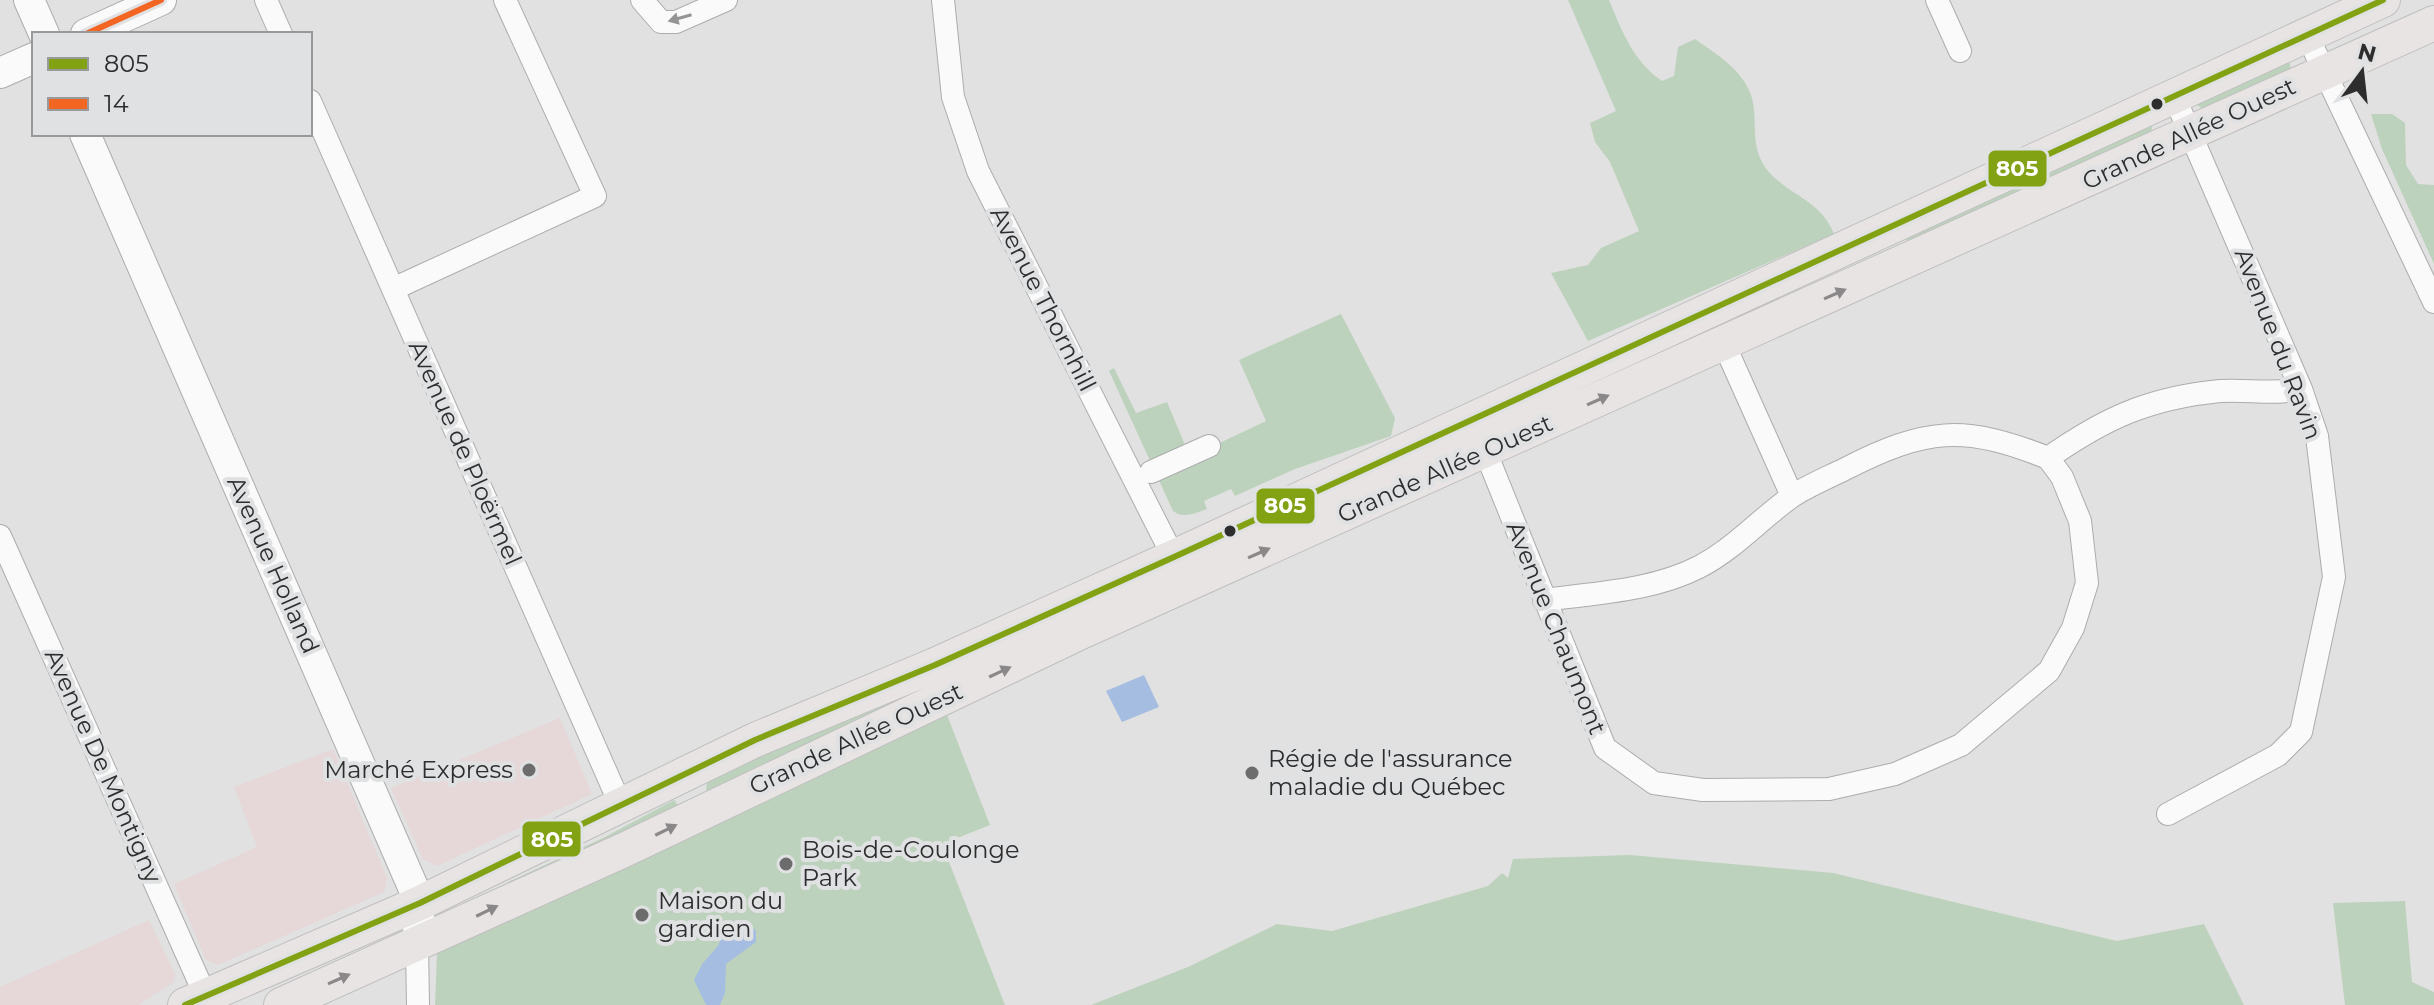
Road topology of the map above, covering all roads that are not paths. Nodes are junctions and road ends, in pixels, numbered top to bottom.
1 (29, 0) edge
2 (161, 0) edge
3 (266, 0) edge
4 (505, 0) edge
5 (642, 0) edge
6 (726, 0) edge
7 (1937, 0) edge
8 (2383, 0) edge
9 (945, 1) edge
10 (2339, 10) edge
11 (2434, 23) edge
12 (43, 32) edge
13 (90, 32) edge
14 (280, 32) edge
15 (2307, 35) junction
16 (1960, 51) dead end
17 (32, 59) edge
18 (2326, 71) junction
19 (0, 73) edge
20 (2174, 96) junction
21 (312, 106) edge
22 (2190, 134) junction
23 (86, 136) edge
24 (1890, 227) junction
25 (1906, 262) junction
26 (393, 289) junction
27 (2434, 302) edge
28 (1724, 344) junction
29 (2301, 389) junction
30 (1471, 419) junction
31 (1209, 446) dead end
32 (1485, 451) junction
33 (2048, 458) junction
34 (1151, 472) dead end
35 (1792, 496) junction
36 (0, 536) edge
37 (1181, 571) junction
38 (1544, 600) junction
39 (621, 806) junction
40 (2168, 814) dead end
41 (420, 903) junction
42 (417, 945) junction
43 (196, 1001) edge
44 (281, 1005) edge
45 (418, 1005) edge

1 - 12 main road
2 - 13 main road
3 - 14 street
4 - 26 street
6 -> 5 street
7 - 16 street
8 - 10 main road, Grande Allée Ouest
9 - 37 street, Avenue Thornhill
10 - 15 main road, Grande Allée Ouest
11 - 18 main road, Grande Allée Ouest
15 - 18 street
15 - 20 main road, Grande Allée Ouest
17 - 19 main road
18 - 22 main road, Grande Allée Ouest
18 - 27 street
20 - 22 street, Avenue du Ravin
20 - 24 main road, Grande Allée Ouest
21 - 26 street, Avenue de Ploërmel
22 - 25 main road, Grande Allée Ouest
22 - 29 street, Avenue du Ravin
23 - 41 main road, Avenue Holland
24 - 25 main road
24 - 30 main road, Grande Allée Ouest
28 -> 25 main road, Grande Allée Ouest
26 - 39 street, Avenue de Ploërmel
32 -> 28 main road, Grande Allée Ouest
28 - 35 street
29 - 33 street
29 - 40 street, Avenue du Ravin
30 - 32 street, Avenue Chaumont
30 - 37 main road, Grande Allée Ouest
31 - 34 street
37 -> 32 main road, Grande Allée Ouest
32 - 38 street, Avenue Chaumont
33 - 35 street
33 - 38 street, Avenue Chaumont
35 - 38 street
36 - 43 street, Avenue De Montigny
37 - 39 main road, Grande Allée Ouest
42 -> 37 main road, Grande Allée Ouest
39 - 41 main road, Grande Allée Ouest
41 - 42 main road, Avenue Holland
41 - 43 main road, Grande Allée Ouest
44 -> 42 main road, Grande Allée Ouest
42 - 45 street, Avenue Holland

